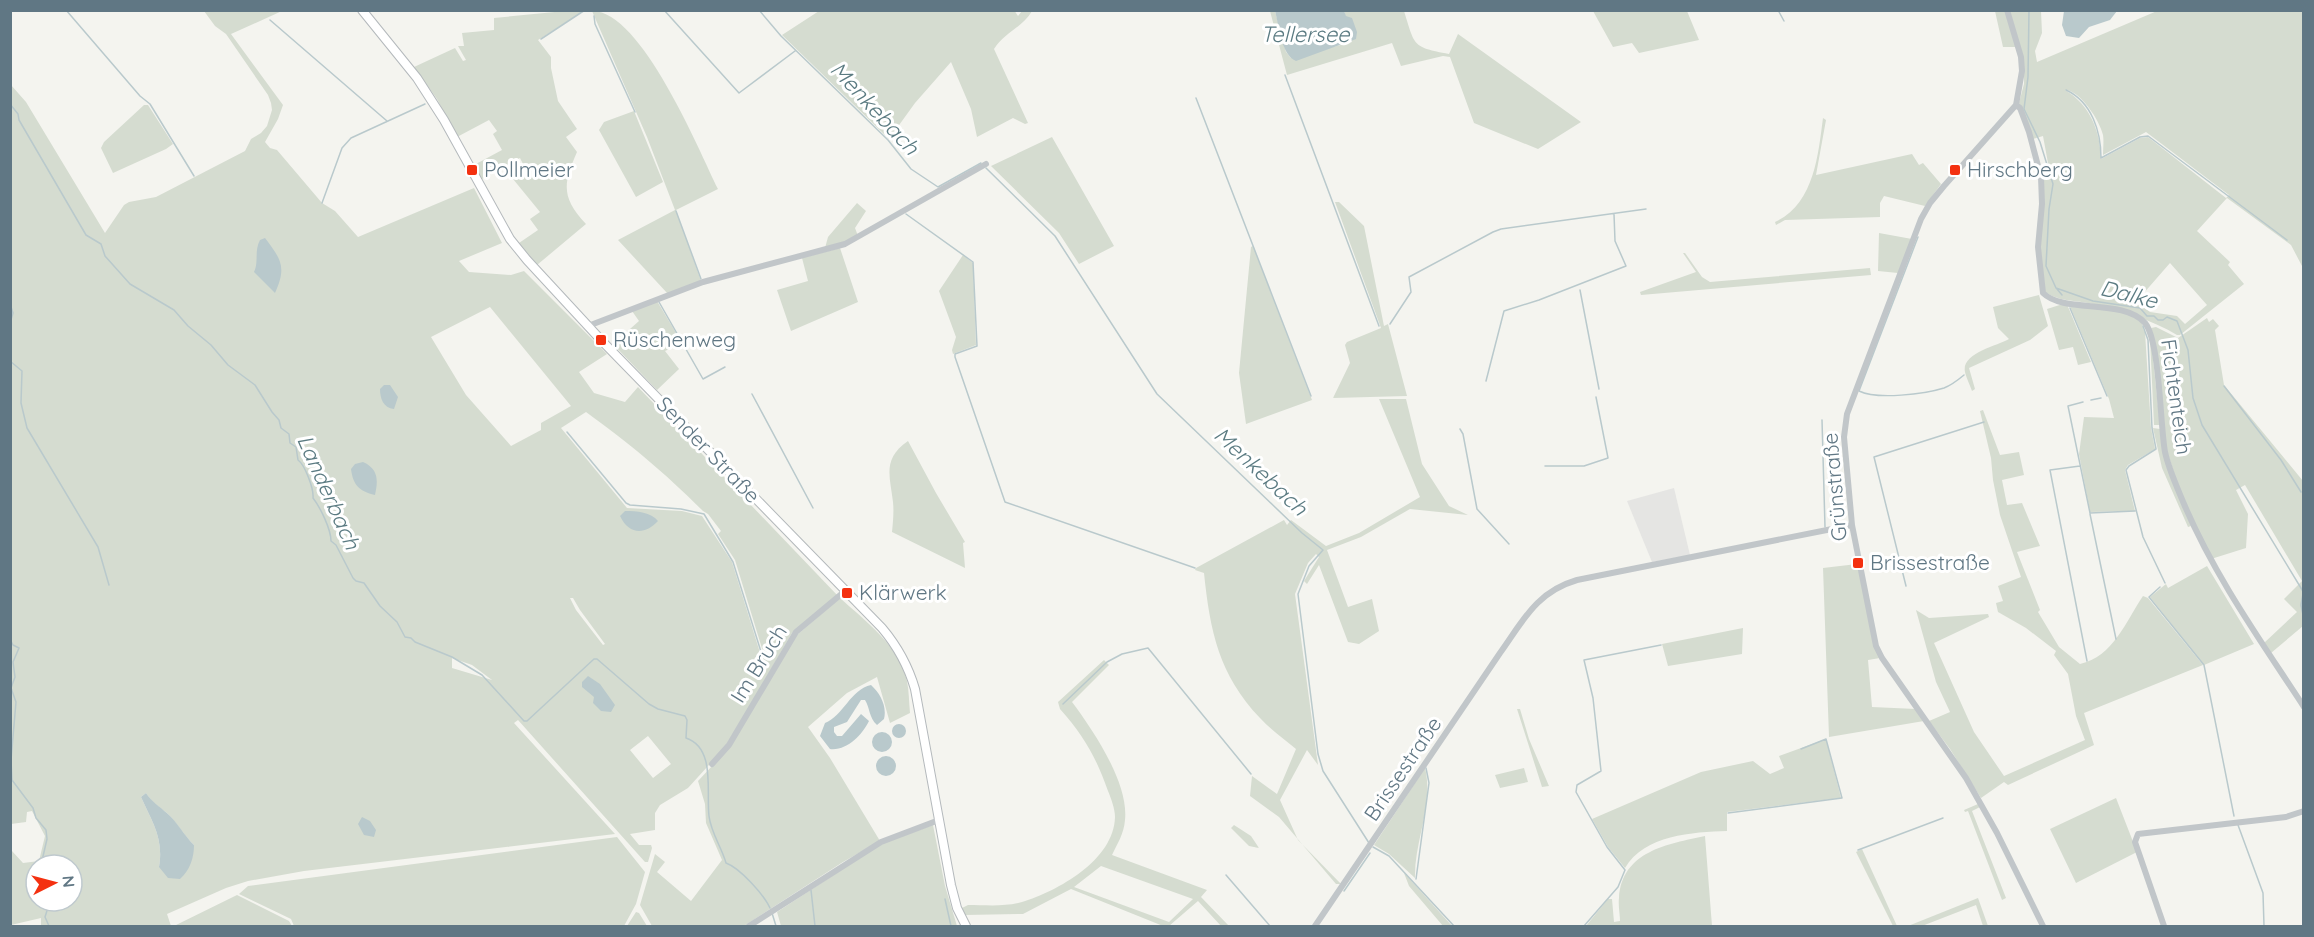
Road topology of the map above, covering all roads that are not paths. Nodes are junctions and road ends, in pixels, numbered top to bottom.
1 (362, 10) edge
2 (2007, 10) edge
3 (2016, 105) junction
4 (986, 164) dead end
5 (588, 326) junction
6 (1852, 525) junction
7 (845, 591) junction
8 (2304, 707) edge
9 (711, 764) dead end
10 (2304, 812) edge
11 (939, 820) junction
12 (749, 927) edge
13 (966, 927) edge
14 (1315, 927) edge
15 (2043, 927) edge
16 (2164, 927) edge

1 - 5 main road, Sender Straße
2 - 3 street
3 - 6 street, Grünstraße
3 - 8 street, Fichtenteich
4 - 5 street
5 - 7 main road, Sender Straße
6 - 14 street, Brissestraße
6 - 15 street, Grünstraße
7 - 9 street, Im Bruch
7 - 11 main road, Sender Straße
10 - 16 street
11 - 12 street
11 - 13 main road, Sender Straße

